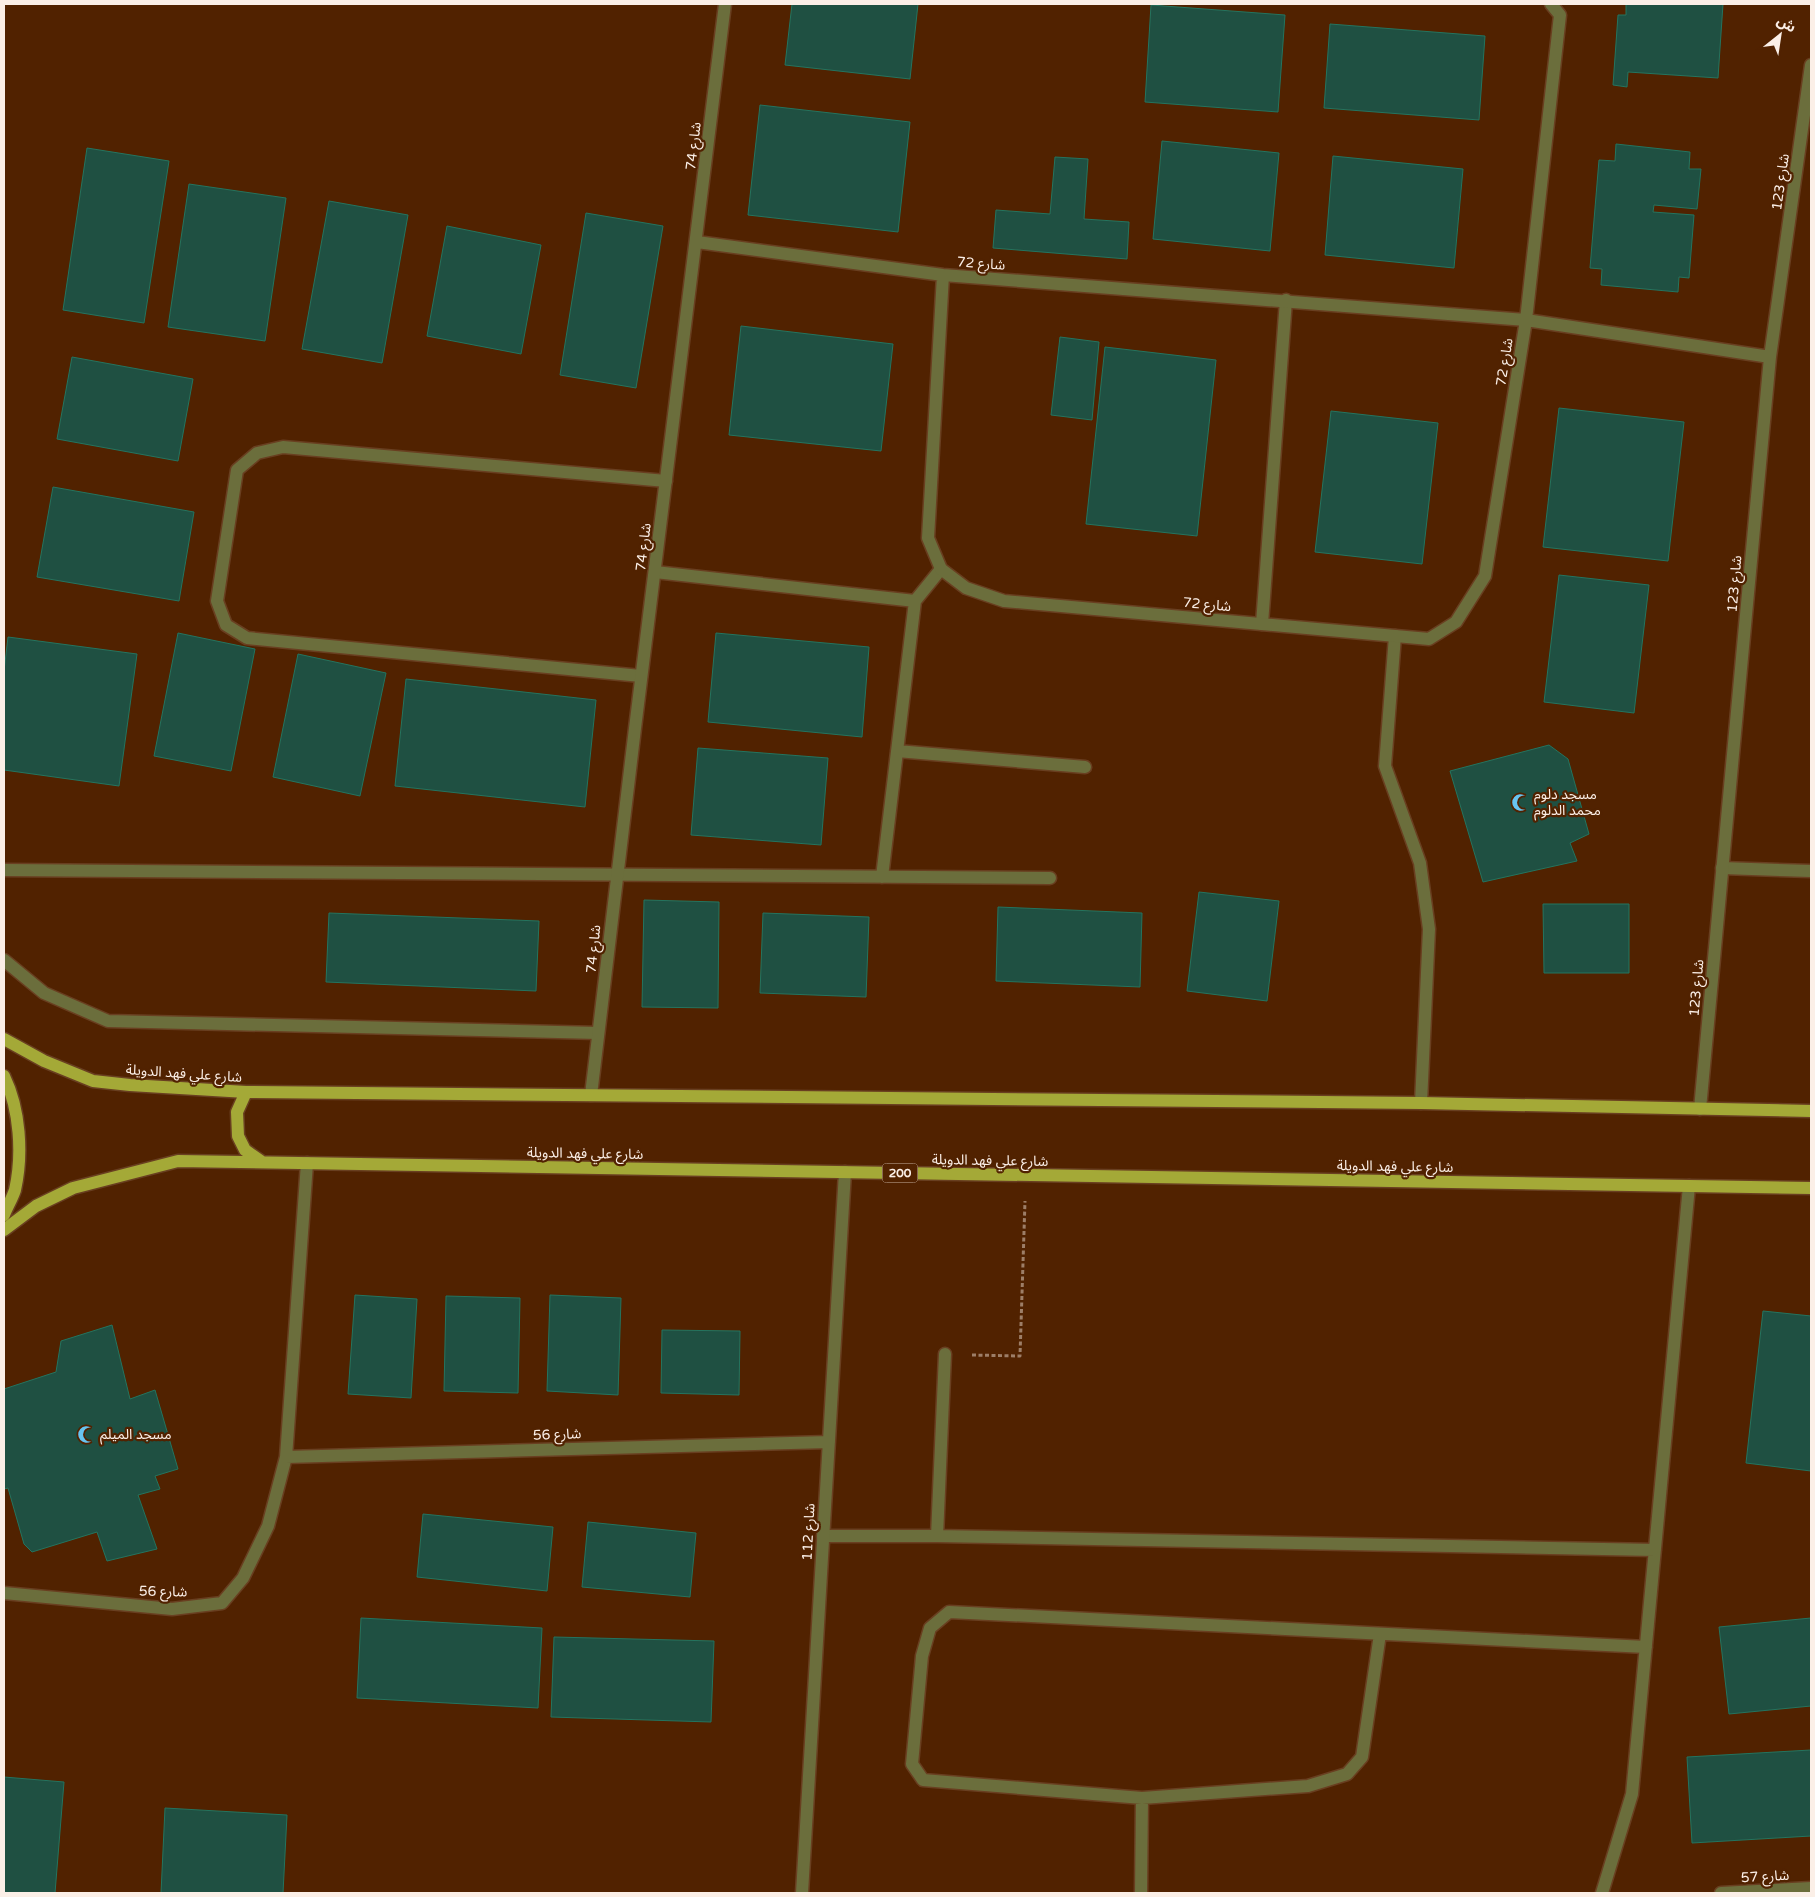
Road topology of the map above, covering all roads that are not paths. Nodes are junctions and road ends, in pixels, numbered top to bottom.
1 (725, 4) edge
2 (1551, 4) edge
3 (1811, 65) edge
4 (1810, 84) edge
5 (697, 242) junction
6 (943, 275) junction
7 (1286, 300) junction
8 (1526, 320) junction
9 (1770, 357) junction
10 (666, 481) junction
11 (941, 568) junction
12 (655, 572) junction
13 (915, 600) junction
14 (1262, 624) junction
15 (1395, 636) junction
16 (642, 676) junction
17 (897, 752) junction
18 (1085, 767) dead end
19 (1722, 868) junction
20 (4, 870) edge
21 (1811, 871) edge
22 (616, 875) junction
23 (882, 877) junction
24 (1050, 878) dead end
25 (4, 960) edge
26 (598, 1033) junction
27 (4, 1039) edge
28 (4, 1076) edge
29 (246, 1092) junction
30 (591, 1095) junction
31 (1421, 1103) junction
32 (1700, 1109) junction
33 (1811, 1111) edge
34 (262, 1162) junction
35 (307, 1163) junction
36 (844, 1172) junction
37 (1689, 1186) junction
38 (1811, 1188) edge
39 (4, 1216) edge
40 (4, 1230) edge
41 (945, 1354) road end
42 (829, 1442) junction
43 (286, 1457) junction
44 (823, 1536) junction
45 (937, 1536) junction
46 (1654, 1550) junction
47 (4, 1593) edge
48 (1380, 1634) junction
49 (1646, 1647) junction
50 (1142, 1798) junction
51 (1811, 1888) edge
52 (802, 1893) edge
53 (1141, 1893) edge
54 (1602, 1893) edge
55 (1721, 1893) edge

1 - 5 street, شارع 74
2 - 8 street, شارع 72
3 - 4 street, شارع 123
4 - 9 street, شارع 123
5 - 6 street, شارع 72
5 - 10 street, شارع 74
6 - 7 street, شارع 72
6 - 11 street, شارع 72
7 - 8 street, شارع 72
7 - 14 street
8 - 9 street, شارع 72
8 - 15 street, شارع 72
9 - 19 street, شارع 123
10 - 12 street, شارع 74
10 - 16 street
11 - 13 street
11 - 14 street, شارع 72
12 - 13 street
12 - 16 street, شارع 74
13 - 17 street
14 - 15 street, شارع 72
15 - 31 street
16 - 22 street, شارع 74
17 - 18 street
17 - 23 street
19 - 21 street
19 - 32 street, شارع 123
20 - 22 street
22 - 23 street
22 - 26 street, شارع 74
23 - 24 street
25 - 26 street
26 - 30 street, شارع 74
27 - 29 main road, شارع علي فهد الدويلة
28 - 39 main road
29 - 30 main road, شارع علي فهد الدويلة
29 - 34 main road
30 - 31 main road, شارع علي فهد الدويلة
31 - 32 main road, شارع علي فهد الدويلة
32 - 33 main road, شارع علي فهد الدويلة
34 - 35 main road, شارع علي فهد الدويلة / 200
34 - 40 main road, شارع علي فهد الدويلة / 200
35 - 36 main road, شارع علي فهد الدويلة / 200
35 - 43 street, شارع 56
36 - 37 main road, شارع علي فهد الدويلة / 200
36 - 42 street, شارع 112
37 - 38 main road, شارع علي فهد الدويلة / 200
37 - 46 street
41 - 45 street
42 - 43 street, شارع 56
42 - 44 street, شارع 112
43 - 47 street, شارع 56
44 - 45 street
44 - 52 street, شارع 112
45 - 46 street
46 - 49 street
48 - 49 street
48 - 50 street
48 - 50 street
49 - 54 street
50 - 53 street
51 - 55 street, شارع 57

